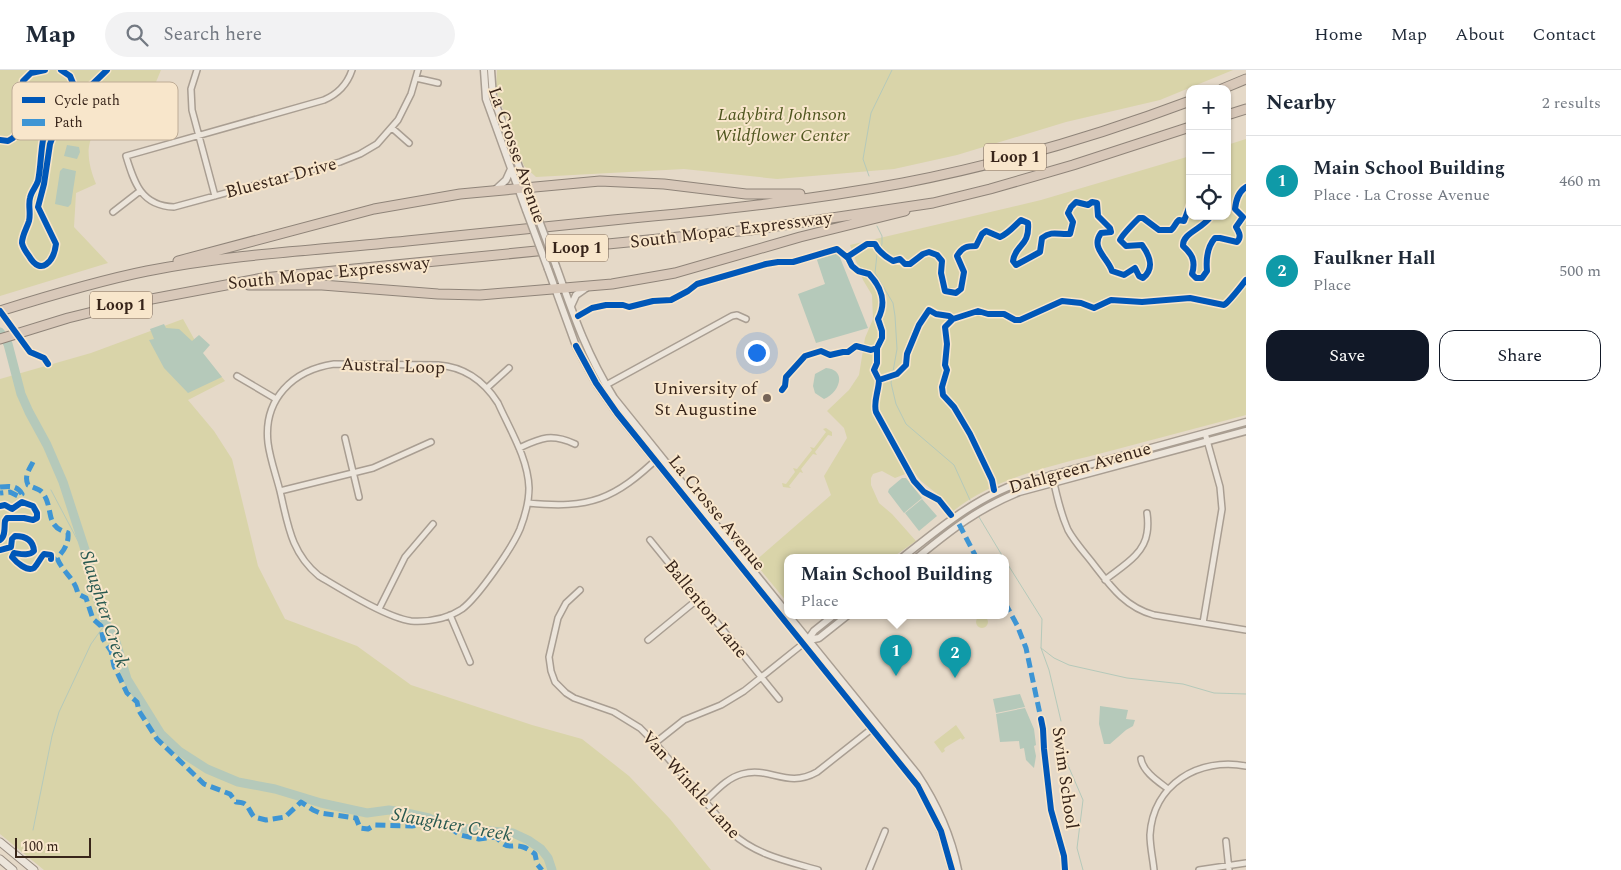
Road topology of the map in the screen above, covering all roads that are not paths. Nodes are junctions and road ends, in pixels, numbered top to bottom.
1 (197, 70) edge
2 (352, 70) edge
3 (418, 70) edge
4 (484, 70) edge
5 (492, 70) edge
6 (416, 78) junction
7 (1246, 78) edge
8 (438, 83) dead end
9 (1231, 85) edge
10 (1186, 102) edge
11 (1246, 109) edge
12 (1231, 114) edge
13 (392, 128) junction
14 (1186, 128) edge
15 (199, 136) junction
16 (409, 143) dead end
17 (511, 169) junction
18 (523, 188) junction
19 (140, 191) junction
20 (493, 191) junction
21 (836, 193) junction
22 (215, 196) junction
23 (933, 202) junction
24 (113, 212) dead end
25 (148, 271) junction
26 (592, 285) junction
27 (221, 286) junction
28 (559, 288) junction
29 (571, 307) junction
30 (4, 310) edge
31 (746, 318) dead end
32 (0, 339) edge
33 (510, 368) dead end
34 (237, 376) dead end
35 (606, 385) junction
36 (487, 388) junction
37 (276, 399) junction
38 (1246, 422) edge
39 (1246, 431) edge
40 (1205, 433) junction
41 (344, 438) dead end
42 (431, 442) dead end
43 (1207, 442) junction
44 (575, 444) dead end
45 (519, 448) junction
46 (658, 459) junction
47 (353, 473) junction
48 (1052, 474) junction
49 (1054, 483) junction
50 (280, 491) junction
51 (359, 496) dead end
52 (528, 503) junction
53 (1148, 513) dead end
54 (433, 524) dead end
55 (650, 540) dead end
56 (907, 554) edge
57 (922, 554) edge
58 (1106, 580) junction
59 (580, 590) dead end
60 (698, 599) junction
61 (379, 609) junction
62 (784, 609) edge
63 (784, 614) edge
64 (450, 615) junction
65 (788, 619) edge
66 (791, 619) edge
67 (829, 619) edge
68 (843, 619) edge
69 (1203, 623) junction
70 (1246, 630) edge
71 (648, 640) dead end
72 (806, 641) junction
73 (470, 662) dead end
74 (762, 678) junction
75 (778, 699) dead end
76 (875, 726) junction
77 (655, 743) junction
78 (1141, 759) dead end
79 (1246, 766) edge
80 (1168, 790) junction
81 (704, 801) junction
82 (937, 814) junction
83 (885, 832) dead end
84 (1226, 841) dead end
85 (0, 842) edge
86 (0, 860) edge
87 (1246, 863) edge
88 (1229, 868) edge
89 (13, 870) edge
90 (34, 870) edge
91 (818, 870) edge
92 (869, 870) edge
93 (952, 870) edge
94 (958, 870) edge
95 (1154, 870) edge
96 (1199, 870) edge

1 - 15 street
2 - 15 street
3 - 6 street, Bluestar Drive
4 - 17 street, La Crosse Avenue
5 - 18 street, La Crosse Avenue
6 - 8 street
6 - 13 street, Bluestar Drive
7 - 9 highway
10 - 21 highway, South Mopac Expressway / Loop 1
11 - 12 highway
13 - 16 street
13 - 22 street, Bluestar Drive
14 - 23 highway, South Mopac Expressway / Loop 1
15 - 19 street
15 - 22 street
17 - 18 street, La Crosse Avenue
17 - 20 street
18 - 20 highway
18 - 21 highway
18 - 28 street, La Crosse Avenue, bridge
18 - 28 street, La Crosse Avenue, bridge
19 - 22 street, Bluestar Drive
19 - 24 street
20 - 25 highway
21 - 25 highway, South Mopac Expressway / Loop 1
23 - 26 highway
23 - 27 highway, South Mopac Expressway / Loop 1
25 - 30 highway, South Mopac Expressway / Loop 1
26 - 28 highway
26 - 29 street
27 - 28 highway
27 - 32 highway, South Mopac Expressway / Loop 1
28 - 29 street, La Crosse Avenue
28 - 46 street, La Crosse Avenue
29 - 35 street, La Crosse Avenue
31 - 35 street
33 - 36 street
34 - 37 street
35 - 46 street, La Crosse Avenue
36 - 37 street, Austral Loop
36 - 45 street, Austral Loop
37 - 50 street, Austral Loop
38 - 40 street, Dahlgreen Avenue
39 - 43 street, Dahlgreen Avenue
40 - 43 street
40 - 48 street, Dahlgreen Avenue
41 - 47 street
42 - 47 street
43 - 49 street, Dahlgreen Avenue
43 - 69 street
44 - 45 street
45 - 52 street, Austral Loop
46 - 52 street
46 - 62 street, La Crosse Avenue
46 - 63 street, La Crosse Avenue
47 - 50 street
47 - 51 street
48 - 49 street
48 - 56 street, Dahlgreen Avenue
49 - 57 street, Dahlgreen Avenue
49 - 58 street
50 - 61 street, Austral Loop
52 - 64 street, Austral Loop
53 - 58 street
54 - 61 street
55 - 60 street, Ballenton Lane
58 - 69 street
59 - 77 street, Van Winkle Lane
60 - 71 street
60 - 74 street, Ballenton Lane
61 - 64 street, Austral Loop
64 - 73 street
65 - 72 street, La Crosse Avenue
66 - 72 street, La Crosse Avenue
67 - 72 street
68 - 72 street
69 - 70 street
72 - 74 street
72 - 76 street, La Crosse Avenue
74 - 75 street, Ballenton Lane
74 - 77 street
76 - 81 street
76 - 82 street, La Crosse Avenue
77 - 81 street, Van Winkle Lane
78 - 80 street
79 - 80 street
80 - 95 street
81 - 91 street, Van Winkle Lane
82 - 93 street, La Crosse Avenue
82 - 94 street, La Crosse Avenue
83 - 92 street
84 - 88 street
85 - 90 main road
86 - 89 main road
87 - 88 street
88 - 96 street

